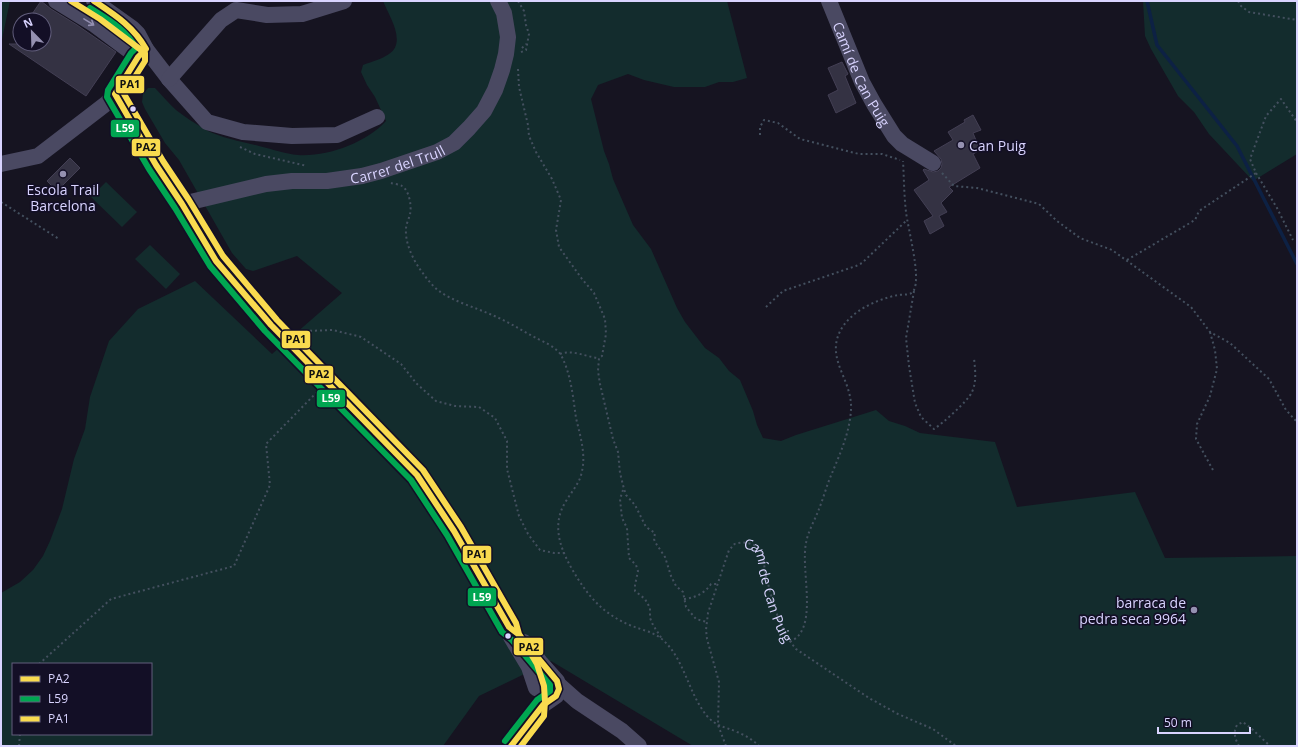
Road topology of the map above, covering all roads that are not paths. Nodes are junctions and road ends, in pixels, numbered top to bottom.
1 (56, 1) edge
2 (94, 1) edge
3 (344, 1) edge
4 (498, 1) edge
5 (829, 1) edge
6 (235, 6) edge
7 (142, 53) junction
8 (169, 79) junction
9 (115, 94) junction
10 (377, 117) dead end
11 (929, 161) road end
12 (1, 164) edge
13 (182, 204) junction
14 (509, 627) junction
15 (536, 690) junction
16 (554, 690) junction
17 (537, 712) junction
18 (636, 745) edge
19 (511, 746) edge

1 -> 7 street
2 - 7 street
3 - 6 street
4 - 13 street, Carrer del Trull
5 - 11 street, Camí de Can Puig
6 - 8 street
7 - 8 street
7 - 9 street
8 - 10 street
9 - 12 street
9 - 13 street
13 - 14 street
14 - 15 street
14 - 16 street
15 - 16 street
15 - 17 street
16 - 17 street
16 - 18 street
17 - 19 street

